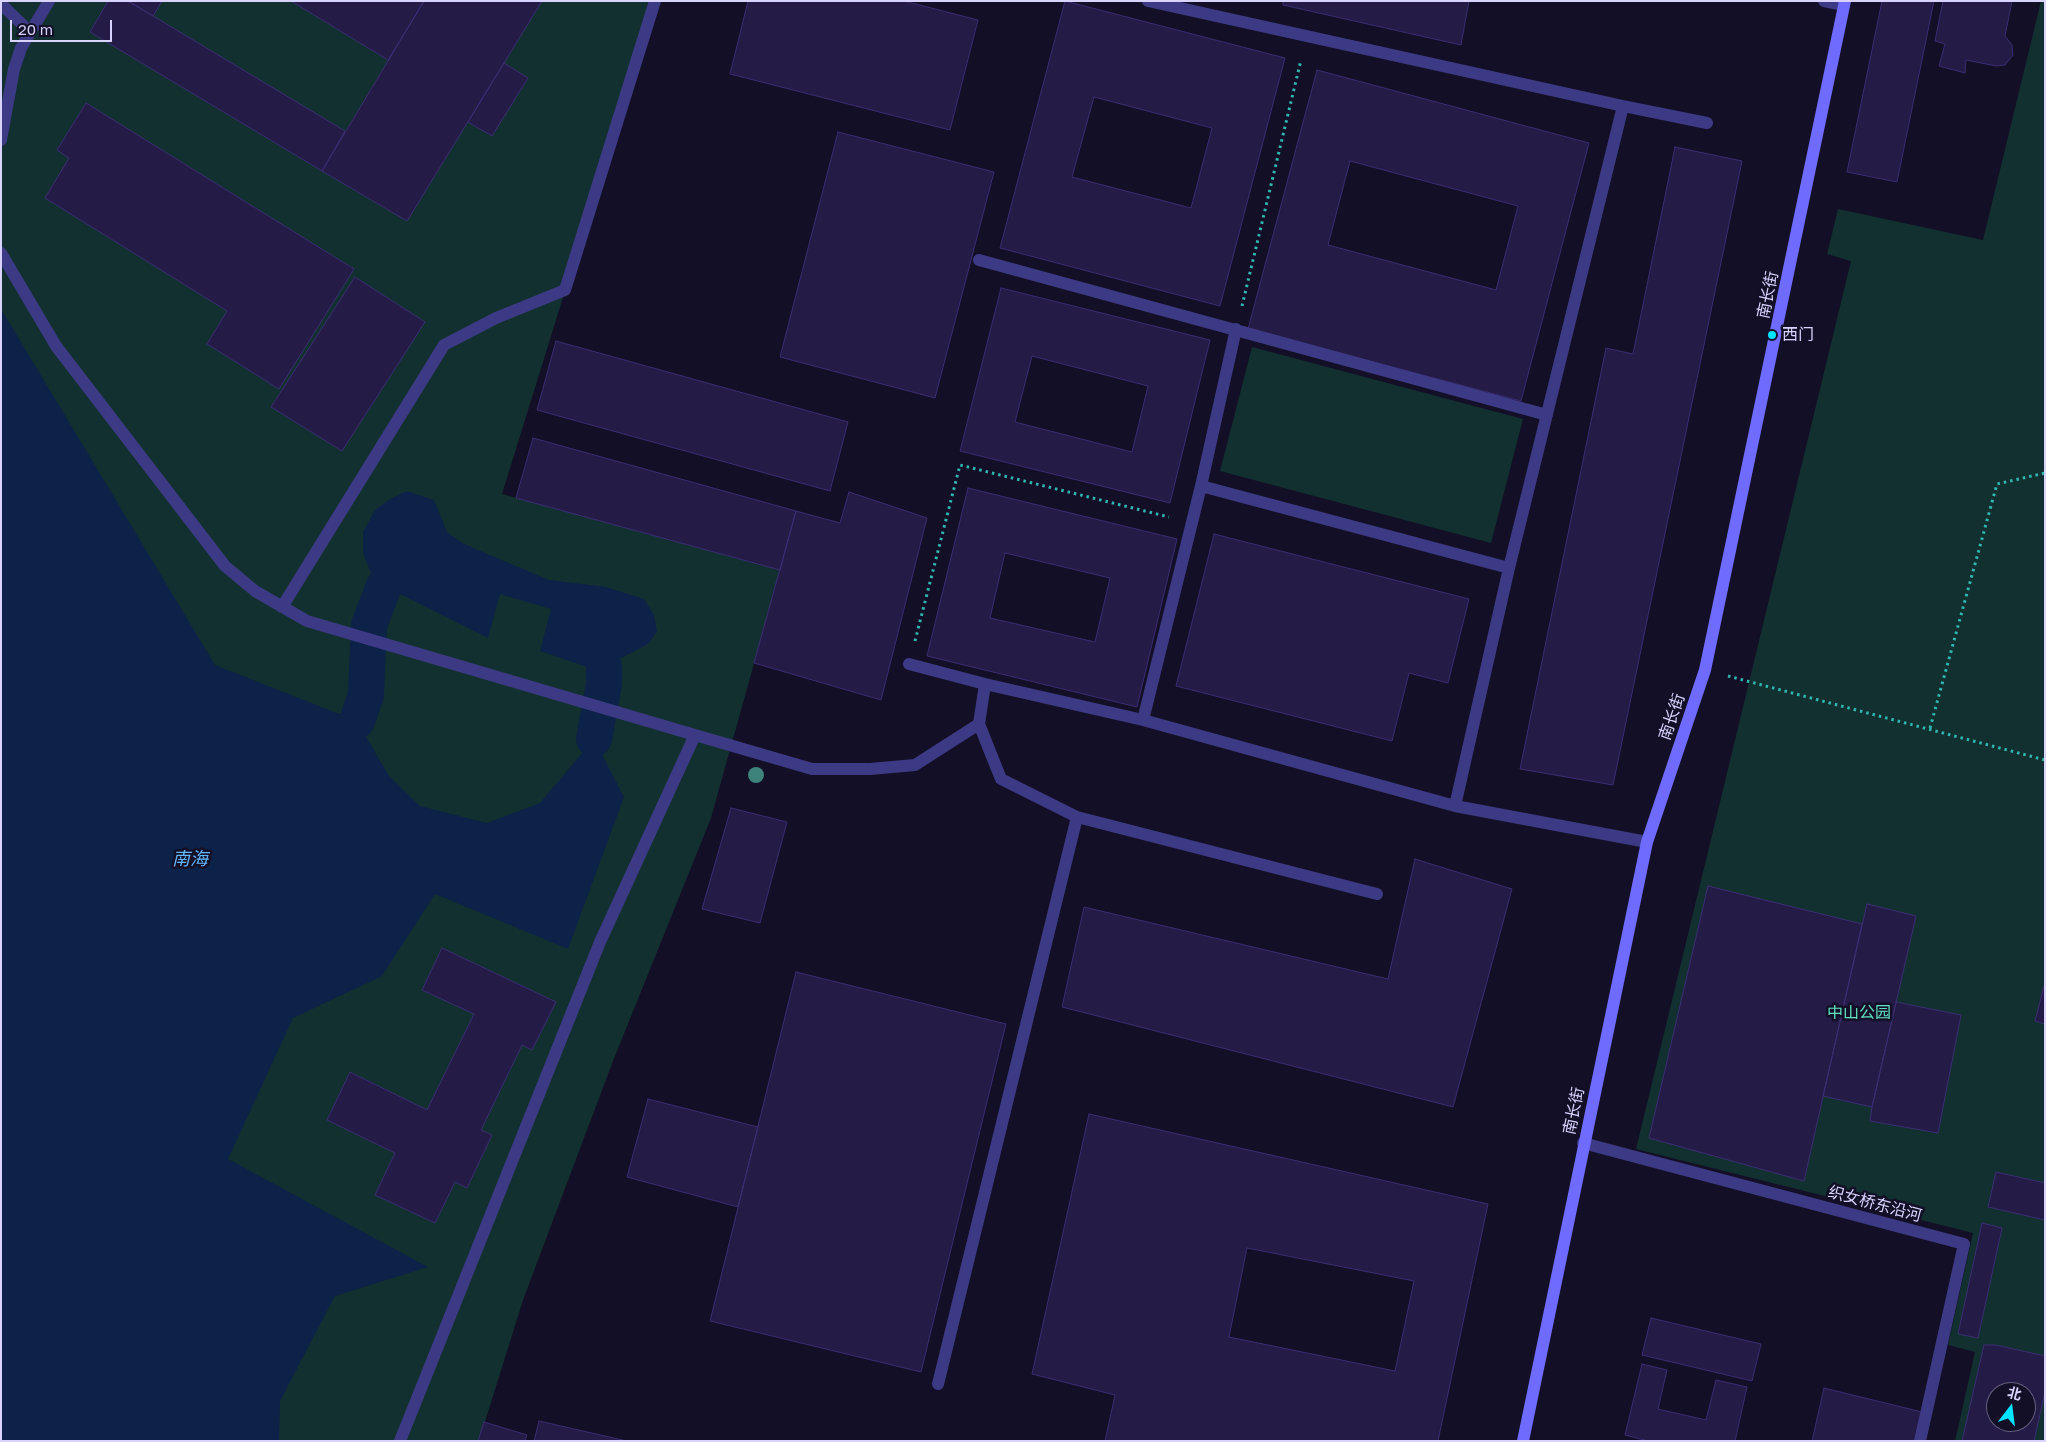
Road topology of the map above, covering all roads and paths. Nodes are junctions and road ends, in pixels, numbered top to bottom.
1 (49, 1) edge
2 (655, 1) edge
3 (1148, 1) edge
4 (1824, 1) edge
5 (1844, 3) edge
6 (1, 4) edge
7 (30, 32) junction
8 (1307, 36) junction
9 (1623, 106) junction
10 (1707, 123) dead end
11 (1, 140) edge
12 (1, 253) edge
13 (979, 260) dead end
14 (1236, 329) junction
15 (1547, 415) junction
16 (2045, 473) edge
17 (1201, 486) junction
18 (1191, 523) junction
19 (1509, 568) junction
20 (282, 607) junction
21 (909, 664) joint
22 (1705, 670) junction
23 (985, 684) junction
24 (1143, 720) junction
25 (979, 724) junction
26 (1930, 728) junction
27 (695, 734) junction
28 (2045, 760) edge
29 (1455, 806) junction
30 (1077, 817) junction
31 (1647, 842) junction
32 (1377, 894) dead end
33 (1584, 1144) junction
34 (938, 1384) dead end
35 (400, 1441) edge
36 (1523, 1441) edge
37 (1920, 1441) edge

1 - 7 street
2 - 20 street
3 - 8 street
4 - 5 street
5 - 22 street, 南长街
6 - 7 street
7 - 11 street
8 - 9 street
8 - 14 path
9 - 10 street
9 - 15 street
12 - 20 street
13 - 14 street
14 - 15 street
14 - 17 street
15 - 19 street
16 - 26 path
17 - 18 street
17 - 19 street
18 - 21 path
18 - 24 street
19 - 29 street
20 - 27 street
21 - 23 street
22 - 26 path
22 - 31 street, 南长街
23 - 24 street
23 - 25 street
24 - 29 street
25 - 27 street
25 - 30 street
26 - 28 path
27 - 35 street
29 - 31 street
30 - 32 street
30 - 34 street
31 - 33 street, 南长街
33 - 36 street, 南长街
33 - 37 street, 织女桥东沿河

